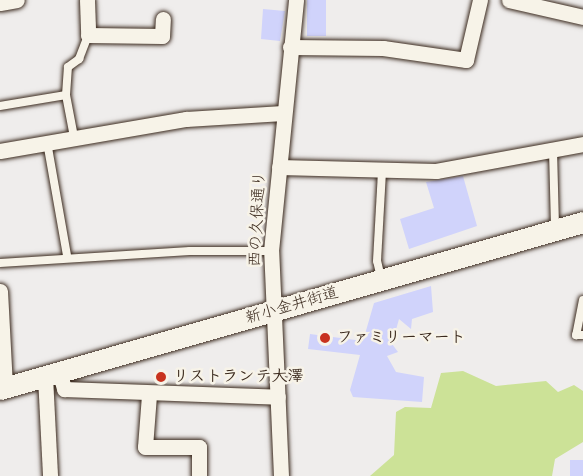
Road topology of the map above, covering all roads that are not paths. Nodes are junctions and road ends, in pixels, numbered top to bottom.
1 (17, 0) edge
2 (87, 0) edge
3 (296, 0) edge
4 (480, 0) edge
5 (509, 0) edge
6 (0, 3) edge
7 (583, 17) edge
8 (163, 19) dead end
9 (88, 35) junction
10 (290, 47) junction
11 (66, 95) junction
12 (0, 106) edge
13 (283, 113) junction
14 (75, 137) junction
15 (47, 142) junction
16 (583, 144) edge
17 (553, 150) junction
18 (0, 151) edge
19 (279, 167) junction
20 (382, 172) junction
21 (583, 222) edge
22 (555, 230) junction
23 (271, 251) junction
24 (67, 256) junction
25 (0, 263) edge
26 (381, 280) junction
27 (0, 291) edge
28 (583, 300) edge
29 (274, 312) junction
30 (583, 335) edge
31 (52, 373) junction
32 (3, 388) edge
33 (148, 395) junction
34 (278, 397) junction
35 (50, 476) edge
36 (199, 476) edge
37 (281, 476) edge

1 - 6 street
2 - 9 street
3 - 10 street, 西の久保通り
4 - 10 street
5 - 7 street
8 - 9 street
9 - 11 lane
10 - 13 street, 西の久保通り
11 - 12 lane
11 - 14 lane
13 - 14 street
13 - 19 street, 西の久保通り
14 - 15 street
15 - 18 street
15 - 24 lane
16 - 17 street
17 - 20 street
17 - 22 lane
19 - 20 street
19 - 23 street, 西の久保通り
20 - 26 lane
21 - 22 main road, 新小金井街道
22 - 26 main road, 新小金井街道
23 - 24 lane
23 - 29 street, 西の久保通り
24 - 25 lane
26 - 29 main road, 新小金井街道
27 - 32 street
28 - 30 lane
29 - 31 main road, 新小金井街道
29 - 34 street, 西の久保通り
31 - 32 main road, 新小金井街道
31 - 33 street
31 - 35 street
33 - 34 street
33 - 36 street
34 - 37 street, 西の久保通り

